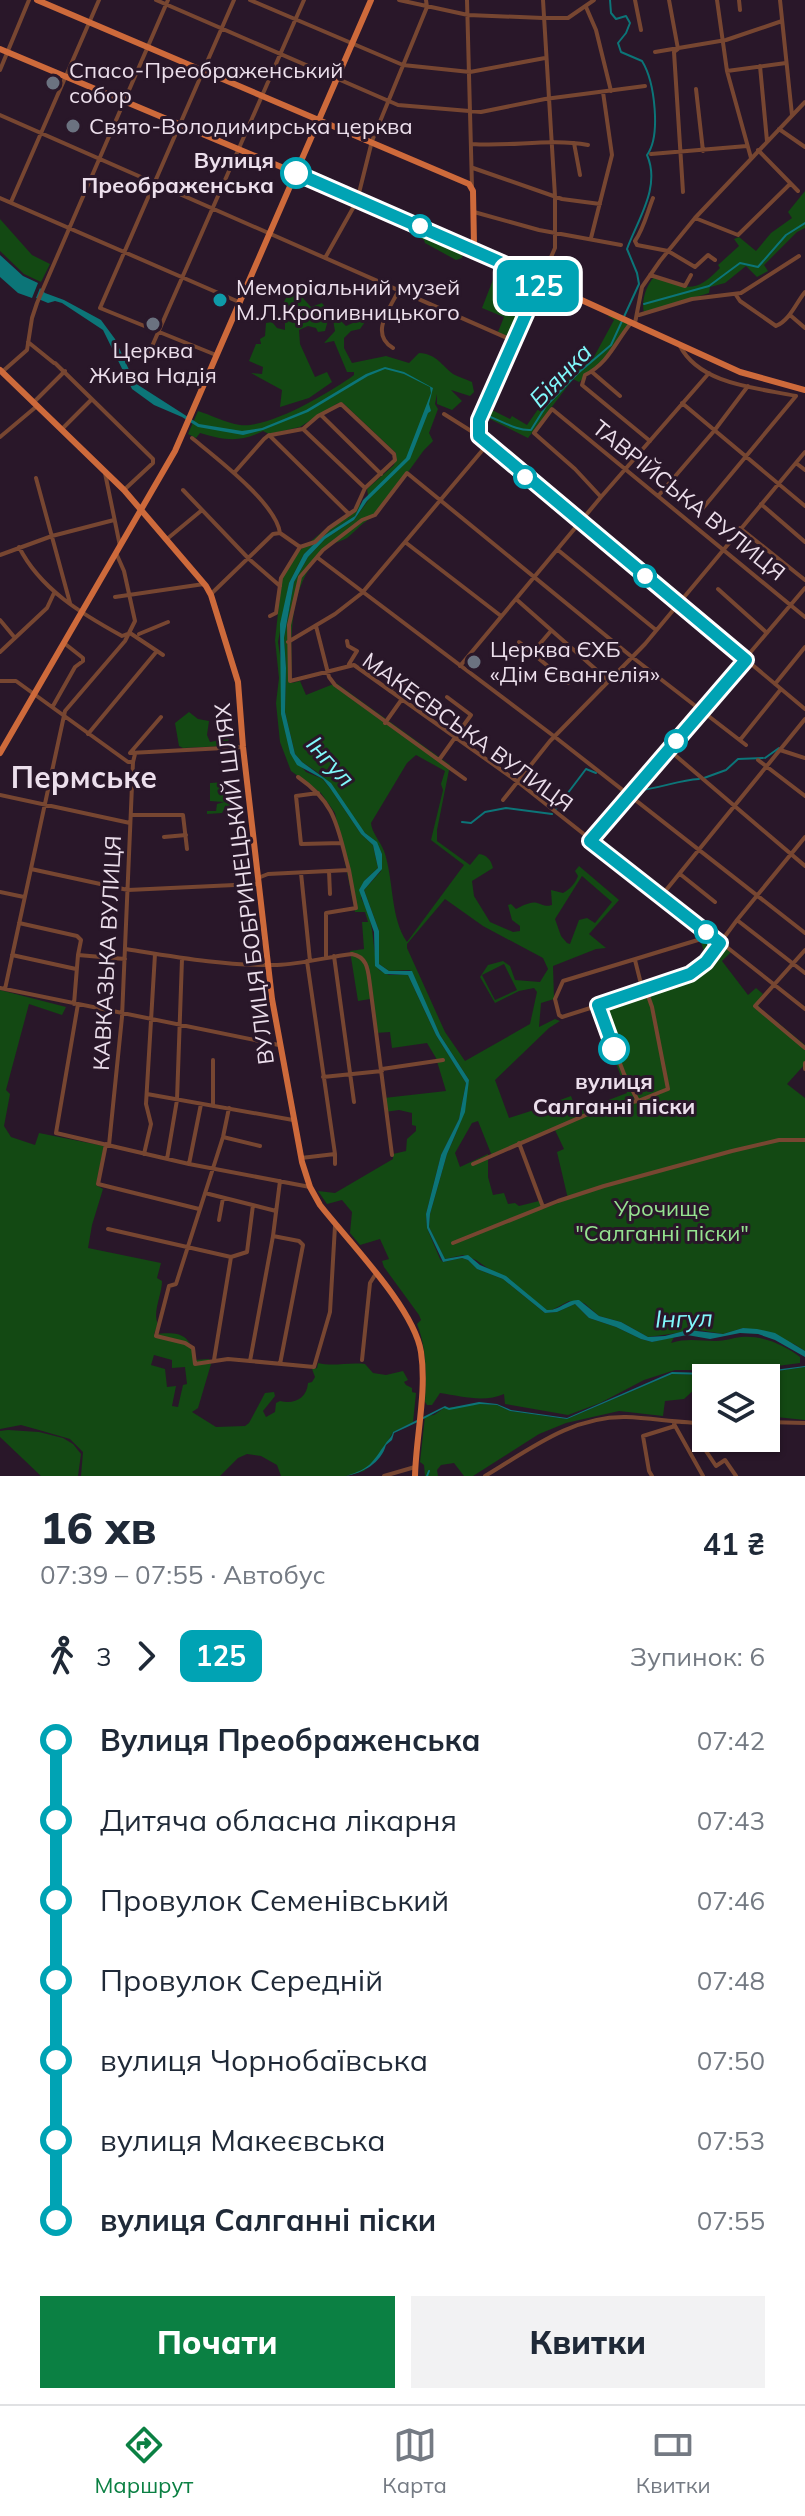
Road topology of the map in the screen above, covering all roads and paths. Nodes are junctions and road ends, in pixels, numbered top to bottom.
1 (29, 0) edge
2 (37, 0) edge
3 (99, 0) edge
4 (156, 0) edge
5 (234, 0) edge
6 (250, 0) edge
7 (304, 0) edge
8 (371, 0) edge
9 (399, 0) edge
10 (426, 0) edge
11 (467, 0) edge
12 (543, 0) edge
13 (594, 0) edge
14 (635, 0) edge
15 (669, 0) edge
16 (717, 0) edge
17 (739, 0) edge
18 (780, 0) edge
19 (167, 2) edge
20 (427, 7) junction
21 (586, 7) junction
22 (740, 10) dead end
23 (468, 15) junction
24 (543, 18) junction
25 (295, 19) junction
26 (90, 21) junction
27 (782, 21) junction
28 (222, 29) junction
29 (641, 30) dead end
30 (722, 39) junction
31 (352, 44) junction
32 (148, 47) junction
33 (678, 49) junction
34 (4, 51) edge
35 (655, 52) dead end
36 (279, 54) junction
37 (545, 58) junction
38 (786, 63) junction
39 (403, 65) junction
40 (760, 66) junction
41 (0, 70) edge
42 (204, 70) junction
43 (727, 71) junction
44 (470, 72) junction
45 (65, 77) junction
46 (337, 79) junction
47 (645, 86) dead end
48 (696, 89) dead end
49 (611, 91) junction
50 (603, 92) junction
51 (261, 95) junction
52 (550, 99) junction
53 (388, 102) junction
54 (805, 102) edge
55 (124, 103) junction
56 (470, 112) junction
57 (0, 115) edge
58 (792, 115) junction
59 (319, 119) junction
60 (180, 126) junction
61 (779, 129) junction
62 (41, 133) junction
63 (372, 141) junction
64 (767, 141) junction
65 (552, 142) junction
66 (574, 143) junction
67 (472, 144) junction
68 (588, 145) dead end
69 (747, 146) junction
70 (805, 147) edge
71 (236, 150) junction
72 (758, 150) junction
73 (703, 151) junction
74 (682, 153) junction
75 (651, 154) dead end
76 (99, 158) junction
77 (751, 158) junction
78 (473, 168) junction
79 (295, 175) junction
80 (580, 175) dead end
81 (155, 183) junction
82 (790, 184) junction
83 (472, 187) junction
84 (798, 191) dead end
85 (683, 192) dead end
86 (555, 196) junction
87 (0, 198) edge
88 (653, 198) dead end
89 (358, 199) junction
90 (11, 202) junction
91 (600, 204) junction
92 (211, 207) junction
93 (474, 212) junction
94 (695, 218) junction
95 (70, 227) junction
96 (270, 233) junction
97 (555, 234) junction
98 (591, 239) junction
99 (621, 245) dead end
100 (125, 251) junction
101 (477, 251) junction
102 (668, 251) junction
103 (799, 256) dead end
104 (325, 258) junction
105 (715, 260) dead end
106 (650, 275) junction
107 (691, 275) dead end
108 (181, 277) junction
109 (541, 280) junction
110 (399, 290) junction
111 (805, 292) edge
112 (736, 295) junction
113 (239, 302) junction
114 (790, 315) junction
115 (634, 320) junction
116 (805, 328) edge
117 (157, 332) junction
118 (514, 341) junction
119 (28, 342) junction
120 (679, 344) junction
121 (393, 348) dead end
122 (216, 355) junction
123 (146, 360) dead end
124 (1, 371) edge
125 (65, 371) junction
126 (592, 372) junction
127 (709, 373) junction
128 (748, 386) junction
129 (805, 390) edge
130 (620, 396) dead end
131 (91, 400) junction
132 (682, 403) junction
133 (35, 404) junction
134 (444, 414) dead end
135 (321, 415) junction
136 (303, 429) junction
137 (61, 430) junction
138 (714, 431) junction
139 (1, 434) edge
140 (269, 435) junction
141 (479, 436) junction
142 (192, 438) dead end
143 (650, 441) junction
144 (487, 446) junction
145 (805, 452) edge
146 (746, 457) junction
147 (796, 463) junction
148 (626, 469) junction
149 (805, 470) edge
150 (105, 471) junction
151 (234, 473) junction
152 (381, 474) junction
153 (36, 478) dead end
154 (778, 484) junction
155 (365, 488) junction
156 (124, 490) junction
157 (183, 490) dead end
158 (659, 495) junction
159 (601, 497) junction
160 (440, 500) junction
161 (761, 504) junction
162 (805, 506) edge
163 (703, 508) dead end
164 (141, 509) junction
165 (202, 510) junction
166 (349, 514) junction
167 (114, 520) junction
168 (580, 523) junction
169 (740, 528) junction
170 (280, 533) junction
171 (52, 536) junction
172 (167, 540) junction
173 (405, 542) junction
174 (805, 542) edge
175 (19, 547) junction
176 (300, 547) junction
177 (723, 549) junction
178 (118, 550) junction
179 (558, 550) junction
180 (0, 555) edge
181 (318, 558) junction
182 (249, 559) junction
183 (536, 577) junction
184 (805, 580) edge
185 (204, 584) junction
186 (280, 586) junction
187 (805, 588) edge
188 (718, 589) dead end
189 (54, 593) junction
190 (362, 593) junction
191 (131, 595) junction
192 (211, 595) junction
193 (115, 597) dead end
194 (516, 599) junction
195 (678, 603) junction
196 (70, 604) junction
197 (791, 605) junction
198 (81, 612) junction
199 (270, 616) dead end
200 (501, 616) junction
201 (805, 617) edge
202 (0, 620) edge
203 (135, 621) junction
204 (168, 622) dead end
205 (316, 626) junction
206 (656, 630) junction
207 (550, 632) junction
208 (130, 633) junction
209 (767, 633) junction
210 (140, 636) junction
211 (15, 638) junction
212 (123, 638) junction
213 (347, 641) dead end
214 (288, 642) junction
215 (519, 642) dead end
216 (64, 643) junction
217 (805, 647) edge
218 (157, 651) junction
219 (0, 652) edge
220 (532, 653) junction
221 (163, 655) dead end
222 (632, 657) junction
223 (746, 660) junction
224 (349, 664) junction
225 (460, 666) junction
226 (328, 670) junction
227 (609, 681) junction
228 (0, 682) edge
229 (568, 683) dead end
230 (775, 684) junction
231 (781, 689) junction
232 (415, 690) dead end
233 (390, 691) junction
234 (35, 693) junction
235 (447, 697) dead end
236 (402, 699) junction
237 (53, 706) junction
238 (804, 707) edge
239 (702, 711) junction
240 (64, 715) junction
241 (161, 717) dead end
242 (805, 719) edge
243 (385, 723) junction
244 (88, 734) junction
245 (455, 737) junction
246 (555, 737) junction
247 (739, 741) junction
248 (746, 745) dead end
249 (243, 747) junction
250 (669, 750) junction
251 (780, 750) junction
252 (0, 753) edge
253 (133, 757) junction
254 (805, 758) edge
255 (439, 760) junction
256 (758, 760) dead end
257 (768, 765) junction
258 (298, 777) dead end
259 (465, 779) dead end
260 (518, 782) junction
261 (318, 793) junction
262 (0, 795) edge
263 (629, 796) junction
264 (805, 796) edge
265 (503, 800) dead end
266 (44, 805) junction
267 (735, 807) junction
268 (131, 815) junction
269 (130, 823) junction
270 (186, 835) junction
271 (164, 837) dead end
272 (805, 837) edge
273 (590, 841) junction
274 (342, 843) junction
275 (187, 849) dead end
276 (699, 851) junction
277 (791, 854) junction
278 (805, 866) edge
279 (31, 869) junction
280 (349, 870) junction
281 (329, 871) junction
282 (301, 873) junction
283 (680, 874) junction
284 (258, 881) junction
285 (128, 890) junction
286 (0, 892) edge
287 (330, 894) dead end
288 (758, 895) junction
289 (24, 897) junction
290 (660, 898) junction
291 (715, 902) dead end
292 (737, 920) junction
293 (19, 923) junction
294 (805, 933) edge
295 (711, 936) junction
296 (720, 943) junction
297 (126, 949) junction
298 (805, 950) edge
299 (155, 954) junction
300 (12, 955) junction
301 (78, 955) junction
302 (334, 956) junction
303 (326, 957) junction
304 (125, 959) junction
305 (182, 959) junction
306 (635, 960) junction
307 (308, 961) junction
308 (267, 964) junction
309 (794, 964) junction
310 (76, 969) junction
311 (805, 973) edge
312 (775, 985) junction
313 (2, 988) edge
314 (646, 990) junction
315 (76, 1004) junction
316 (598, 1005) junction
317 (805, 1009) edge
318 (121, 1013) junction
319 (150, 1019) junction
320 (181, 1026) junction
321 (279, 1045) junction
322 (805, 1048) edge
323 (213, 1060) dead end
324 (443, 1060) dead end
325 (382, 1070) junction
326 (350, 1075) junction
327 (323, 1077) junction
328 (147, 1094) junction
329 (177, 1100) junction
330 (638, 1101) junction
331 (354, 1102) dead end
332 (201, 1104) junction
333 (213, 1106) junction
334 (229, 1108) junction
335 (293, 1120) junction
336 (223, 1137) junction
337 (805, 1140) edge
338 (519, 1143) junction
339 (108, 1144) junction
340 (260, 1146) dead end
341 (144, 1154) junction
342 (335, 1154) junction
343 (392, 1155) dead end
344 (301, 1158) junction
345 (167, 1159) junction
346 (189, 1164) junction
347 (335, 1164) dead end
348 (473, 1164) dead end
349 (213, 1168) junction
350 (280, 1181) junction
351 (310, 1187) junction
352 (205, 1193) junction
353 (223, 1198) junction
354 (253, 1205) junction
355 (543, 1207) junction
356 (199, 1210) junction
357 (276, 1211) junction
358 (219, 1220) dead end
359 (335, 1226) junction
360 (108, 1229) dead end
361 (273, 1236) junction
362 (453, 1243) dead end
363 (188, 1246) junction
364 (231, 1257) junction
365 (375, 1275) junction
366 (362, 1360) dead end
367 (214, 1361) junction
368 (250, 1361) junction
369 (280, 1365) junction
370 (780, 1422) edge
371 (692, 1423) edge
372 (804, 1423) edge
373 (674, 1424) junction
374 (707, 1452) edge
375 (415, 1467) junction
376 (650, 1475) edge
377 (384, 1476) edge
378 (415, 1476) edge
379 (485, 1476) edge
380 (703, 1476) edge
381 (736, 1476) edge

1 - 34 street
2 - 26 main road
3 - 26 street
4 - 19 street
5 - 28 street
6 - 25 street
7 - 25 street
8 - 31 main road
9 - 20 street
10 - 20 street
11 - 23 street
12 - 24 street
13 - 21 street
14 - 29 street
15 - 33 street
16 - 30 street
17 - 22 street
18 - 27 street
19 - 28 street
19 - 32 street
20 - 23 street
20 - 39 street
21 - 24 street
21 - 49 street
23 - 24 street
23 - 44 street
24 - 37 street
25 - 31 street
25 - 36 street
26 - 32 main road
26 - 45 street
27 - 30 street
27 - 38 street
28 - 36 street
28 - 42 street
30 - 33 street
30 - 43 street
31 - 39 street
31 - 46 main road
32 - 42 main road
32 - 55 street
33 - 35 street
33 - 74 street
34 - 41 street
34 - 45 main road
36 - 46 street
36 - 51 street
37 - 44 street
37 - 52 street
38 - 40 street
38 - 58 street
39 - 44 street
39 - 53 street
40 - 43 street
40 - 64 street
42 - 51 main road
42 - 60 street
43 - 69 street
44 - 56 street
45 - 55 main road
45 - 62 street
46 - 53 street
46 - 59 main road
47 - 49 street
48 - 73 street
49 - 50 street
50 - 52 street
50 - 91 street
51 - 59 main road
51 - 71 street
52 - 56 street
52 - 65 street
53 - 56 street
53 - 63 street
54 - 58 street
55 - 60 main road
55 - 76 street
56 - 67 street
57 - 62 street
58 - 61 street
59 - 63 main road
59 - 79 main road
60 - 71 main road
60 - 81 street
61 - 64 street
61 - 70 street
62 - 76 street
62 - 90 street
63 - 83 main road
63 - 89 street
64 - 72 street
65 - 66 street
65 - 67 street
65 - 86 street
66 - 68 street
66 - 80 street
67 - 78 street
69 - 73 street
69 - 77 street
71 - 79 main road
71 - 92 street
72 - 77 street
72 - 82 street
73 - 74 street
74 - 75 street
74 - 85 street
76 - 81 street
76 - 95 street
77 - 94 street
78 - 83 street
78 - 86 street
79 - 89 main road
79 - 96 main road
81 - 92 street
81 - 100 street
82 - 84 street
82 - 94 street
83 - 93 main road
86 - 91 street
86 - 97 street
87 - 90 street
88 - 102 street
89 - 101 main road
89 - 104 street
90 - 95 street
91 - 98 street
92 - 96 street
92 - 108 street
93 - 97 street
93 - 101 main road
94 - 102 street
95 - 100 street
95 - 119 street
96 - 104 street
96 - 113 main road
97 - 98 street
97 - 109 street
98 - 99 street
100 - 108 street
100 - 117 street
101 - 109 main road
102 - 105 street
102 - 106 street
103 - 112 street
104 - 110 street
106 - 107 street
106 - 115 street
108 - 113 street
108 - 117 street
109 - 115 main road
109 - 118 street
110 - 118 street
110 - 121 street
111 - 114 street
112 - 114 street
112 - 115 street
113 - 122 main road
114 - 116 street
115 - 120 main road
115 - 126 street
117 - 122 street
117 - 123 street
118 - 141 street
119 - 124 street
119 - 125 street
120 - 127 street
120 - 129 main road
122 - 164 main road
124 - 133 main road, ВУЛИЦЯ БОБРИНЕЦЬКИЙ ШЛЯХ
125 - 131 street
125 - 133 street
126 - 130 street
126 - 143 street
127 - 128 street
127 - 132 street
128 - 138 street
128 - 146 street
131 - 137 street
131 - 156 street
132 - 138 street
132 - 143 street
133 - 137 main road, ВУЛИЦЯ БОБРИНЕЦЬКИЙ ШЛЯХ
133 - 139 street
134 - 141 street
135 - 136 street
135 - 152 street
135 - 152 street
136 - 140 street
136 - 155 street
137 - 150 main road, ВУЛИЦЯ БОБРИНЕЦЬКИЙ ШЛЯХ
138 - 146 street
138 - 158 street
140 - 151 street
140 - 166 street
141 - 144 street
142 - 151 street
143 - 148 street
144 - 160 street
144 - 168 street
145 - 147 street
146 - 154 street
146 - 163 street
147 - 149 street
147 - 154 street
148 - 158 street, ТАВРІЙСЬКА ВУЛИЦЯ
148 - 159 street
148 - 159 street, ТАВРІЙСЬКА ВУЛИЦЯ
150 - 156 main road, ВУЛИЦЯ БОБРИНЕЦЬКИЙ ШЛЯХ
150 - 167 street
151 - 170 street
152 - 155 street
153 - 171 street
154 - 161 street
154 - 162 street
155 - 166 street
156 - 164 main road, ВУЛИЦЯ БОБРИНЕЦЬКИЙ ШЛЯХ
157 - 165 street
158 - 177 street, ТАВРІЙСЬКА ВУЛИЦЯ
159 - 168 street
160 - 173 street
160 - 181 street
160 - 183 street
161 - 169 street
161 - 174 street
164 - 172 main road, ВУЛИЦЯ БОБРИНЕЦЬКИЙ ШЛЯХ
164 - 178 main road
165 - 172 street
165 - 182 street
166 - 176 street
167 - 171 street
167 - 178 street
168 - 179 street
168 - 195 street
169 - 177 street
169 - 184 street
170 - 176 street
170 - 182 street
171 - 175 street
171 - 196 street
172 - 185 main road, ВУЛИЦЯ БОБРИНЕЦЬКИЙ ШЛЯХ
173 - 190 street
173 - 200 street
175 - 180 street
175 - 189 street
176 - 186 street
177 - 195 street
177 - 197 street, ТАВРІЙСЬКА ВУЛИЦЯ
178 - 191 street
178 - 198 main road
179 - 183 street
179 - 206 street
181 - 190 street
181 - 214 street
182 - 186 street
182 - 192 street
183 - 194 street
183 - 222 street
185 - 191 street
185 - 192 main road, ВУЛИЦЯ БОБРИНЕЦЬКИЙ ШЛЯХ
186 - 199 street
187 - 197 street
188 - 209 street
189 - 196 street
189 - 211 street
190 - 205 street
190 - 225 street
191 - 193 street
191 - 203 street
192 - 249 main road, ВУЛИЦЯ БОБРИНЕЦЬКИЙ ШЛЯХ
194 - 200 street
194 - 207 street
195 - 206 street
195 - 223 street
196 - 198 street
197 - 201 street, ТАВРІЙСЬКА ВУЛИЦЯ
197 - 209 street
198 - 212 street
198 - 216 main road
200 - 225 street
202 - 211 street
203 - 208 street
203 - 210 street
204 - 210 street
205 - 214 street
205 - 226 street
206 - 222 street
207 - 220 street
207 - 227 street
208 - 210 street
208 - 212 street
209 - 223 street
210 - 218 street
211 - 219 street
212 - 240 street
213 - 224 street
214 - 226 street, МАКЕЄВСЬКА ВУЛИЦЯ
215 - 220 street
216 - 234 main road
216 - 237 street
217 - 230 street
218 - 221 street
218 - 244 street
220 - 229 street
222 - 227 street
222 - 239 street
223 - 230 street
223 - 239 street
224 - 226 street, МАКЕЄВСЬКА ВУЛИЦЯ
224 - 233 street, МАКЕЄВСЬКА ВУЛИЦЯ
225 - 246 street
226 - 243 street
227 - 246 street
228 - 234 street
230 - 231 street
231 - 238 street
231 - 247 street
232 - 233 street
233 - 236 street, МАКЕЄВСЬКА ВУЛИЦЯ
234 - 237 street
234 - 252 main road
235 - 245 street
236 - 243 street
236 - 245 street, МАКЕЄВСЬКА ВУЛИЦЯ
237 - 240 street
239 - 247 street
239 - 250 street
240 - 244 street
240 - 266 street
241 - 253 street
242 - 251 street
243 - 255 street
244 - 253 street
245 - 255 street
245 - 260 street, МАКЕЄВСЬКА ВУЛИЦЯ
246 - 260 street
246 - 263 street
247 - 248 street
249 - 253 street
249 - 284 main road, ВУЛИЦЯ БОБРИНЕЦЬКИЙ ШЛЯХ
250 - 263 street
250 - 267 street
251 - 254 street
251 - 257 street
253 - 268 street, КАВКАЗЬКА ВУЛИЦЯ
255 - 259 street
256 - 257 street
257 - 264 street
257 - 267 street
258 - 261 street
260 - 265 street
260 - 273 street, МАКЕЄВСЬКА ВУЛИЦЯ
261 - 274 street
261 - 274 street
262 - 266 street
263 - 273 street
263 - 276 street
266 - 269 street
266 - 279 street
267 - 276 street
267 - 277 street
268 - 269 street, КАВКАЗЬКА ВУЛИЦЯ
268 - 270 street
269 - 285 street, КАВКАЗЬКА ВУЛИЦЯ
270 - 271 street
270 - 275 street
272 - 277 street
273 - 290 street, МАКЕЄВСЬКА ВУЛИЦЯ
274 - 280 street
276 - 283 street
276 - 288 street
277 - 278 street
277 - 288 street
279 - 285 street
279 - 289 street
280 - 281 street
280 - 303 street
281 - 282 street
281 - 287 street
282 - 284 street
282 - 307 street
283 - 290 street
283 - 291 street
284 - 285 street
284 - 308 main road, ВУЛИЦЯ БОБРИНЕЦЬКИЙ ШЛЯХ
285 - 297 street, КАВКАЗЬКА ВУЛИЦЯ
286 - 289 street
288 - 292 street
288 - 294 street
289 - 293 street
290 - 295 street, МАКЕЄВСЬКА ВУЛИЦЯ
292 - 296 street
292 - 309 street
293 - 300 street
293 - 301 street
295 - 296 street, МАКЕЄВСЬКА ВУЛИЦЯ
295 - 306 street
296 - 312 street, МАКЕЄВСЬКА ВУЛИЦЯ
296 - 314 street
297 - 299 street
297 - 304 street, КАВКАЗЬКА ВУЛИЦЯ
298 - 309 street
299 - 305 street
299 - 319 street
300 - 310 street
300 - 313 street
301 - 304 street
301 - 310 street
302 - 303 street
302 - 325 street
302 - 326 street
303 - 307 street
304 - 318 street, КАВКАЗЬКА ВУЛИЦЯ
305 - 308 street
305 - 320 street
306 - 314 street
306 - 316 street
307 - 308 street
307 - 327 street
308 - 321 main road, ВУЛИЦЯ БОБРИНЕЦЬКИЙ ШЛЯХ
309 - 311 street
309 - 312 street
310 - 315 street
312 - 317 street, МАКЕЄВСЬКА ВУЛИЦЯ
312 - 322 street
313 - 315 street
314 - 316 street
314 - 330 street
315 - 318 street
315 - 339 street
316 - 330 street
318 - 319 street
318 - 339 street, КАВКАЗЬКА ВУЛИЦЯ
319 - 320 street
319 - 328 street
320 - 321 street
320 - 329 street
321 - 335 main road, ВУЛИЦЯ БОБРИНЕЦЬКИЙ ШЛЯХ
323 - 333 street
324 - 325 street
325 - 326 street
325 - 343 street
326 - 327 street
326 - 331 street
327 - 342 street
328 - 329 street
328 - 341 street
329 - 332 street
329 - 345 street
330 - 338 street
332 - 333 street
332 - 346 street
333 - 334 street
334 - 335 street
334 - 336 street
335 - 344 main road, ВУЛИЦЯ БОБРИНЕЦЬКИЙ ШЛЯХ
336 - 340 street
336 - 349 street
337 - 355 street
338 - 348 street
338 - 355 street
339 - 341 street
339 - 356 street, КАВКАЗЬКА ВУЛИЦЯ
341 - 345 street
342 - 344 street
342 - 347 street
344 - 351 main road, ВУЛИЦЯ БОБРИНЕЦЬКИЙ ШЛЯХ
345 - 346 street
346 - 349 street
349 - 350 street
349 - 352 street
350 - 351 street
350 - 357 street
351 - 359 main road, ВУЛИЦЯ БОБРИНЕЦЬКИЙ ШЛЯХ
352 - 353 street
352 - 356 street
353 - 354 street
353 - 358 street
354 - 357 street
354 - 364 street
355 - 362 street
356 - 363 street
357 - 361 street
359 - 365 main road, ВУЛИЦЯ БОБРИНЕЦЬКИЙ ШЛЯХ
359 - 369 street
360 - 363 street
361 - 368 street
361 - 369 street
363 - 364 street
363 - 367 street
364 - 367 street
365 - 366 street
365 - 375 main road, ВУЛИЦЯ БОБРИНЕЦЬКИЙ ШЛЯХ
367 - 368 street
368 - 369 street
370 - 372 street
371 - 373 street
373 - 376 street
373 - 379 street
373 - 380 street
374 - 381 street
375 - 377 street
375 - 378 main road, ВУЛИЦЯ БОБРИНЕЦЬКИЙ ШЛЯХ

